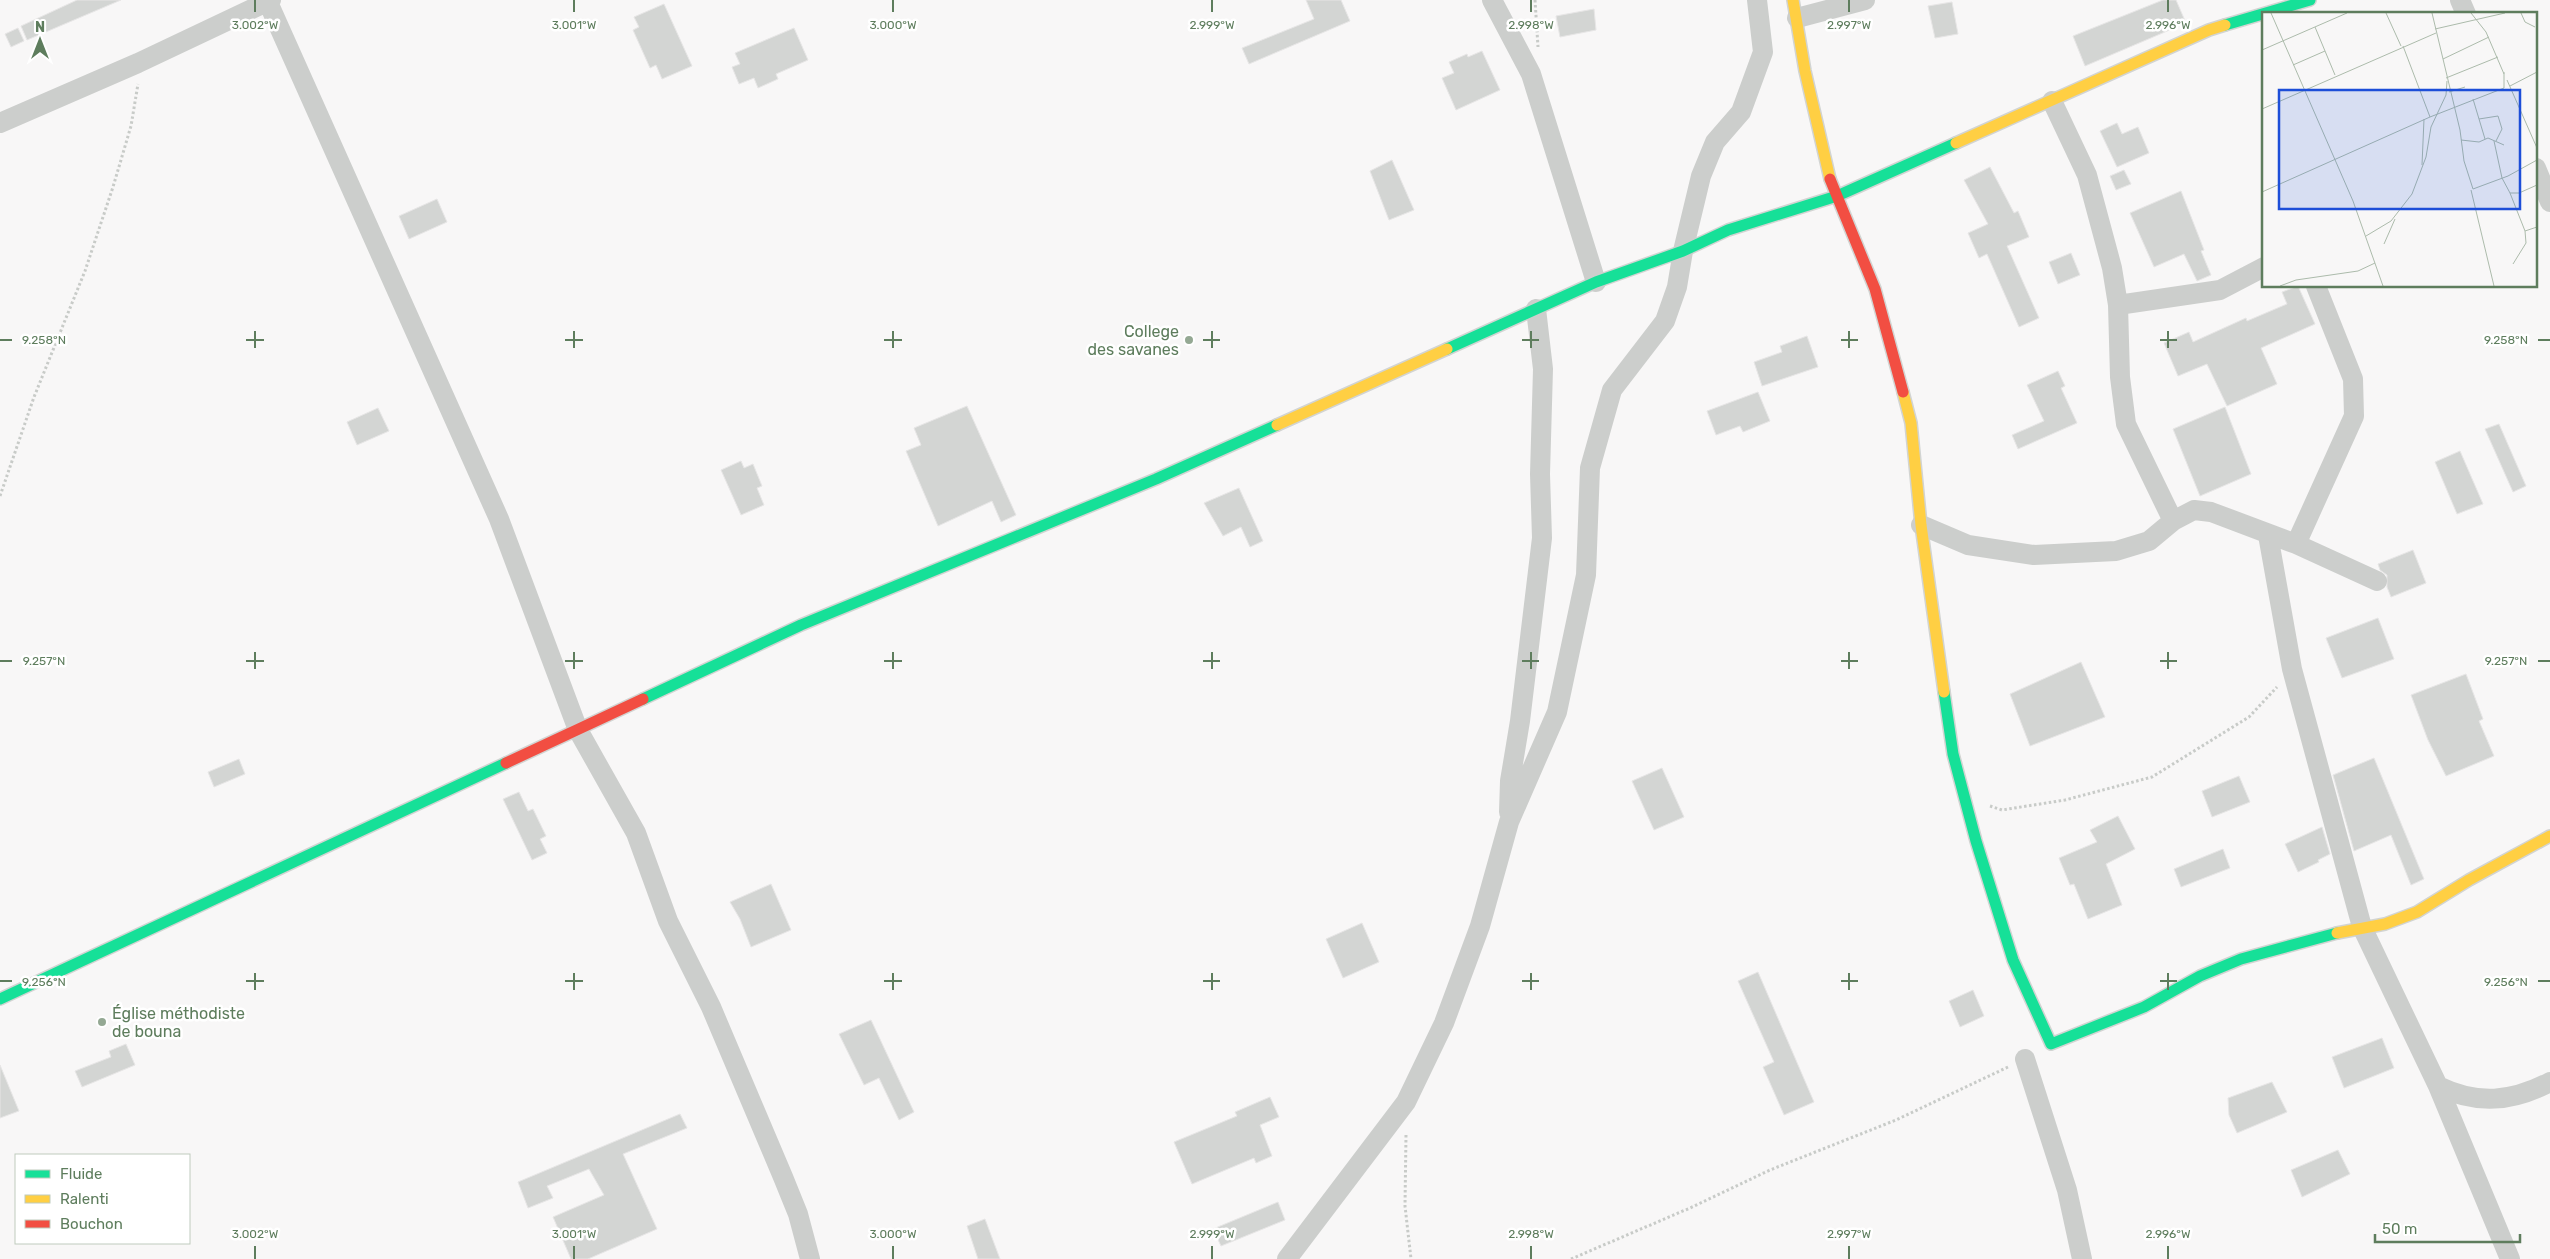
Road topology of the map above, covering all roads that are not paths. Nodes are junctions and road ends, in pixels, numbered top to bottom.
1 (1492, 0) edge
2 (1757, 0) edge
3 (1866, 0) edge
4 (2310, 0) edge
5 (2460, 0) edge
6 (268, 1) edge
7 (1795, 9) edge
8 (2270, 12) edge
9 (2465, 12) edge
10 (2262, 14) edge
11 (2052, 101) junction
12 (0, 123) edge
13 (2538, 173) edge
14 (1837, 196) junction
15 (2550, 202) edge
16 (1683, 251) junction
17 (2262, 268) edge
18 (1596, 282) junction
19 (2317, 288) edge
20 (2118, 305) junction
21 (1536, 309) junction
22 (2173, 521) junction
23 (1922, 525) junction
24 (2268, 535) junction
25 (2296, 544) junction
26 (2377, 581) dead end
27 (578, 730) junction
28 (1509, 822) junction
29 (2550, 836) edge
30 (2362, 927) junction
31 (0, 999) edge
32 (2025, 1059) road end
33 (2550, 1082) edge
34 (2438, 1086) junction
35 (810, 1259) edge
36 (1287, 1259) edge
37 (2082, 1259) edge
38 (2510, 1259) edge

1 - 18 street
2 - 16 street
3 - 7 street
4 - 8 street
5 - 9 street
6 - 12 street
6 - 27 street
7 - 14 street
10 - 11 street
11 - 14 street
11 - 20 street
13 - 15 street
14 - 16 street
14 - 23 street
16 - 18 street
16 - 28 street
17 - 20 street
18 - 21 street
19 - 25 street
20 - 22 street
21 - 27 street
21 - 28 street
22 - 23 street
22 - 24 street
23 - 30 street
24 - 25 street
24 - 30 street
25 - 26 street
27 - 31 street
27 - 35 street
28 - 36 street
29 - 30 street
30 - 34 street
32 - 37 street
33 - 34 street
34 - 38 street

